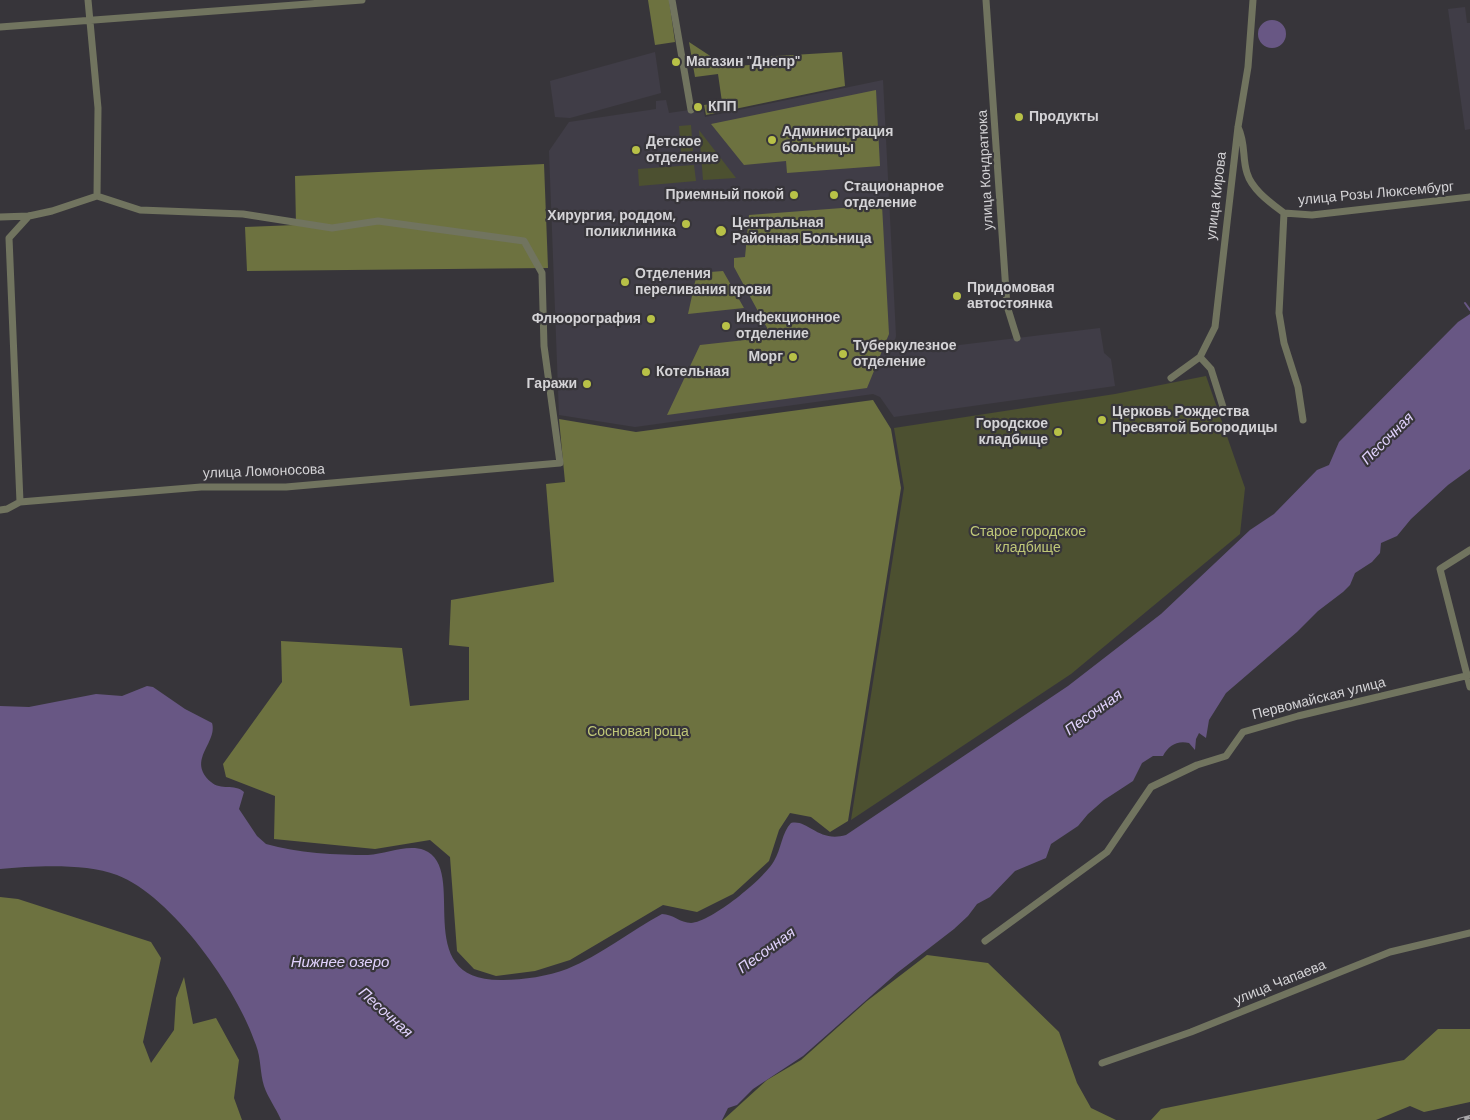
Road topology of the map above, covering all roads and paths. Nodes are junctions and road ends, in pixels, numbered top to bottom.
1 (88, 0) edge
2 (362, 0) edge
3 (672, 0) edge
4 (986, 0) edge
5 (1252, 0) edge
6 (90, 19) junction
7 (0, 27) edge
8 (691, 110) dead end
9 (1238, 127) junction
10 (97, 196) junction
11 (1470, 197) edge
12 (1284, 213) junction
13 (29, 216) junction
14 (0, 217) edge
15 (1017, 338) dead end
16 (1200, 357) junction
17 (1171, 378) dead end
18 (1223, 407) dead end
19 (1303, 420) dead end
20 (20, 502) junction
21 (0, 510) edge
22 (1470, 550) edge
23 (1468, 675) edge
24 (1470, 687) edge
25 (1470, 933) edge
26 (985, 941) dead end
27 (1102, 1063) dead end

1 - 6 street
2 - 6 street
3 - 8 street
4 - 15 street, улица Кондратюка
5 - 9 street, улица Кирова
6 - 7 street
6 - 10 street
9 - 12 street
9 - 16 street, улица Кирова
10 - 13 street
10 - 20 street, улица Ломоносова
11 - 12 street, улица Розы Люксембург
12 - 19 street
13 - 14 street
13 - 20 street
16 - 17 street, улица Кирова
16 - 18 street
20 - 21 street, улица Ломоносова
22 - 23 street
23 - 24 street
23 - 26 street, Первомайская улица
25 - 27 street, улица Чапаева

